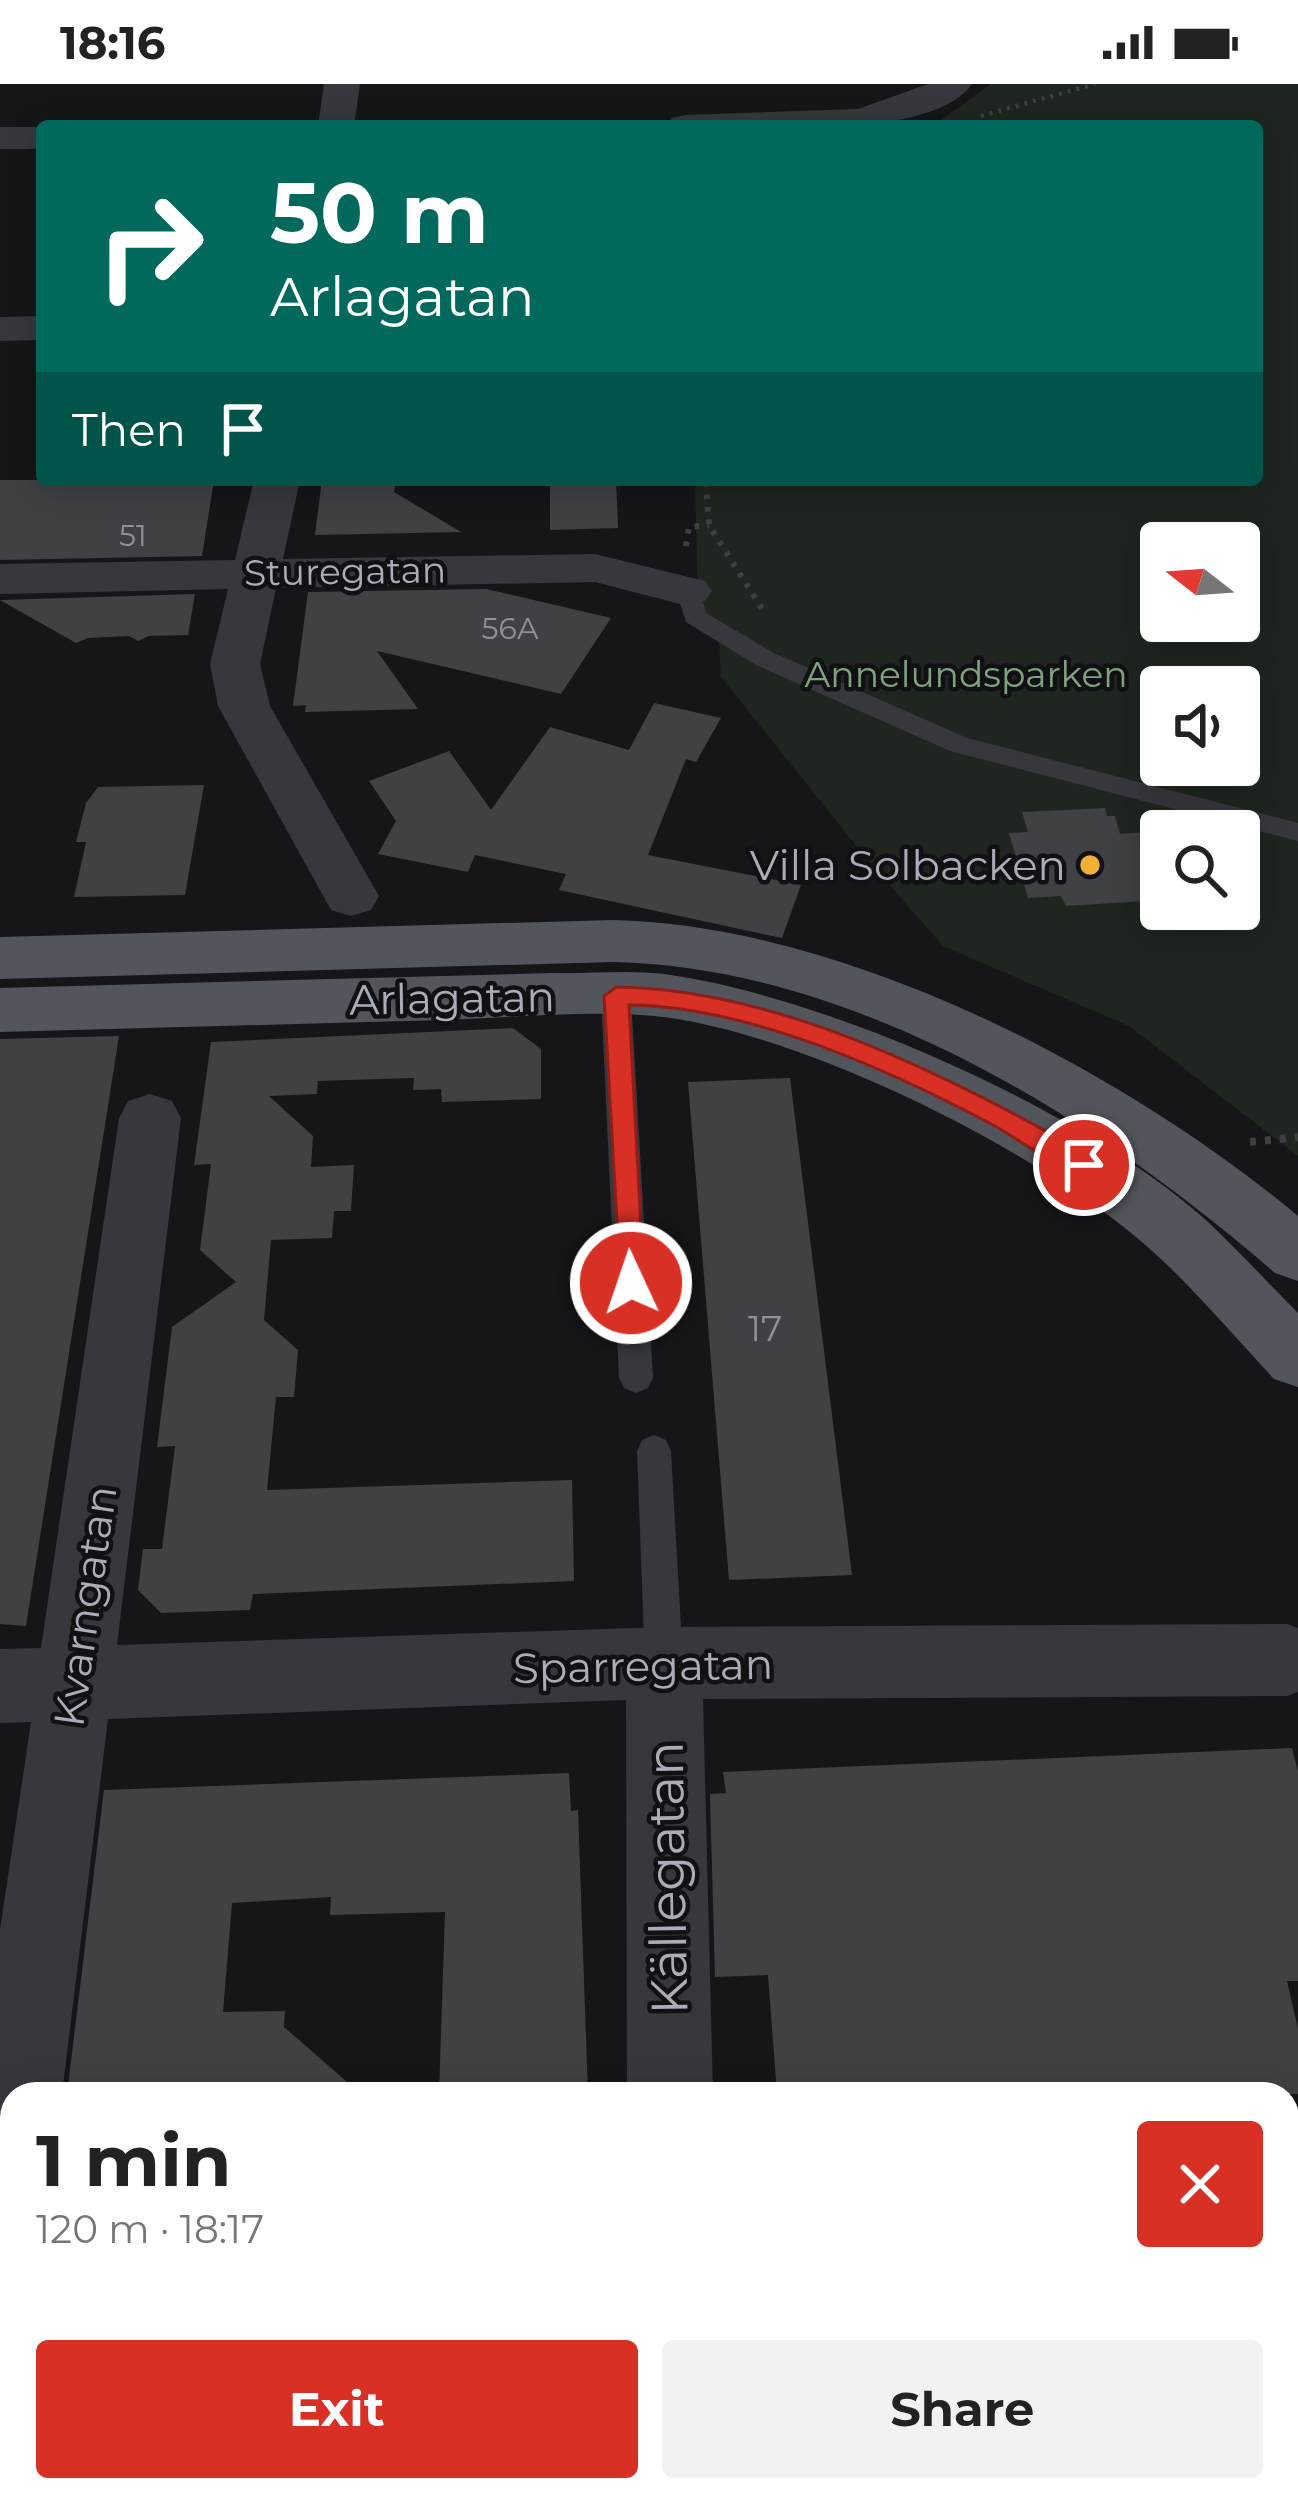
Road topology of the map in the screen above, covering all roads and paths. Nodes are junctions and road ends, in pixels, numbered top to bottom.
1 (343, 84) edge
2 (954, 84) edge
3 (1095, 84) edge
4 (337, 120) edge
5 (835, 120) edge
6 (971, 120) edge
7 (0, 138) edge
8 (36, 138) edge
9 (36, 328) edge
10 (0, 329) edge
11 (276, 486) edge
12 (706, 486) edge
13 (259, 572) junction
14 (0, 579) edge
15 (688, 591) joint
16 (769, 619) dead end
17 (1298, 832) edge
18 (352, 896) dead end
19 (0, 958) edge
20 (616, 996) junction
21 (0, 1010) edge
22 (150, 1118) dead end
23 (1298, 1254) edge
24 (1276, 1334) edge
25 (636, 1378) dead end
26 (1298, 1393) edge
27 (653, 1451) dead end
28 (1287, 1660) dead end
29 (664, 1663) junction
30 (38, 1684) edge
31 (20, 2082) edge
32 (670, 2082) edge

1 - 4 street
2 - 5 street
3 - 6 path
7 - 8 street
9 - 10 street
11 - 13 street
12 - 16 path
13 - 14 street, Sturegatan
13 - 15 street, Sturegatan
13 - 18 street
15 - 17 lane
19 - 23 main road, Arlagatan
20 - 21 main road, Arlagatan
20 - 24 main road, Arlagatan
20 - 25 lane
22 - 30 street, Kvarngatan
24 - 26 main road, Arlagatan
27 - 29 lane
28 - 29 street, Sparregatan
29 - 30 street, Sparregatan
29 - 32 street, Källegatan
30 - 31 street, Kvarngatan

